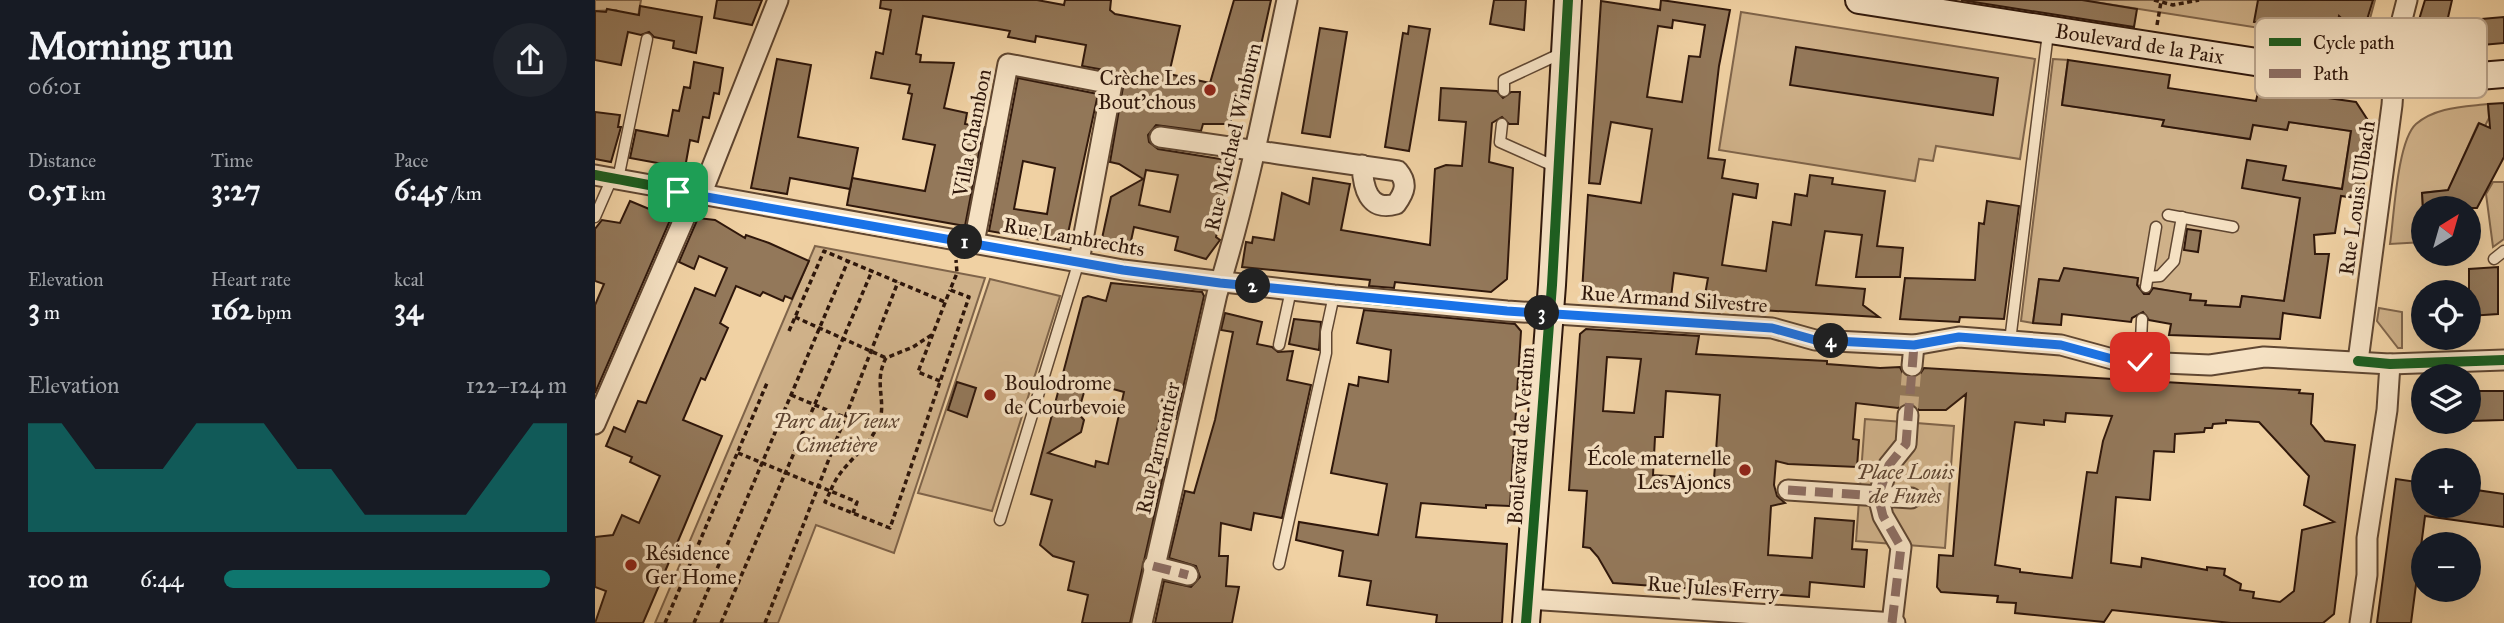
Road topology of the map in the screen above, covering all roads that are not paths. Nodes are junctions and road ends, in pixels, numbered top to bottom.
1 (778, 0) edge
2 (1287, 0) edge
3 (1568, 0) edge
4 (1859, 0) edge
5 (2407, 0) edge
6 (2402, 18) edge
7 (2049, 27) junction
8 (647, 39) dead end
9 (1564, 52) junction
10 (2255, 61) edge
11 (1504, 91) dead end
12 (2392, 98) edge
13 (1501, 124) dead end
14 (1160, 137) dead end
15 (1255, 152) junction
16 (1362, 165) dead end
17 (1557, 168) junction
18 (608, 178) edge
19 (698, 195) junction
20 (2168, 215) dead end
21 (595, 217) edge
22 (2182, 217) junction
23 (2156, 227) dead end
24 (2233, 227) dead end
25 (965, 242) junction
26 (2504, 251) edge
27 (2494, 259) dead end
28 (1079, 261) junction
29 (1220, 283) junction
30 (1291, 290) junction
31 (1334, 295) junction
32 (1549, 313) junction
33 (2141, 319) dead end
34 (2010, 341) junction
35 (1279, 345) dead end
36 (1914, 345) junction
37 (2504, 360) edge
38 (2358, 361) junction
39 (2140, 362) junction
40 (2390, 363) junction
41 (1912, 366) tunnel mouth
42 (1908, 415) tunnel mouth
43 (595, 424) edge
44 (1789, 490) dead end
45 (1878, 496) junction
46 (1911, 498) dead end
47 (1000, 520) dead end
48 (1279, 565) dead end
49 (1153, 566) junction
50 (1188, 575) dead end
51 (1527, 611) edge
52 (1142, 623) edge
53 (1893, 623) edge
54 (2360, 623) edge

1 - 19 street
2 - 15 street, Rue Michael Winburn
3 - 9 street, Boulevard de Verdun
4 - 7 street, Boulevard de la Paix
5 - 6 street, Rue Louis Ulbach
7 - 10 street, Boulevard de la Paix
7 - 34 lane
8 - 18 lane
9 - 11 lane
9 - 17 street, Boulevard de Verdun
12 - 38 street, Rue Louis Ulbach
13 - 17 lane
14 - 15 street
15 - 16 street
15 - 29 street, Rue Michael Winburn
17 - 32 street, Boulevard de Verdun
18 - 19 street, Rue Lambrechts
18 - 21 lane
19 - 25 street, Rue Lambrechts
19 - 43 street
20 - 22 lane
22 - 23 lane
22 - 24 lane
25 - 28 street, Rue Lambrechts
25 - 28 street, Villa Chambon
26 - 27 lane
28 - 29 street, Rue Lambrechts
28 - 47 lane
29 - 30 street, Rue Lambrechts
29 - 49 street, Rue Parmentier
30 - 31 street, Rue Lambrechts
30 - 35 lane
31 - 32 street, Rue Lambrechts
31 - 48 lane
32 - 36 street, Rue Armand Silvestre
32 - 51 street, Boulevard de Verdun
33 - 39 lane
34 - 36 street, Rue Armand Silvestre
34 - 39 street, Rue Armand Silvestre
36 - 41 street
37 - 40 street, Rue Armand Silvestre
38 - 39 street, Rue Armand Silvestre
38 - 40 street, Rue Armand Silvestre
40 - 54 street
42 - 45 street
44 - 45 street
45 - 46 street
45 - 53 street
49 - 50 street
49 - 52 street, Rue Parmentier
51 - 53 street, Rue Jules Ferry

